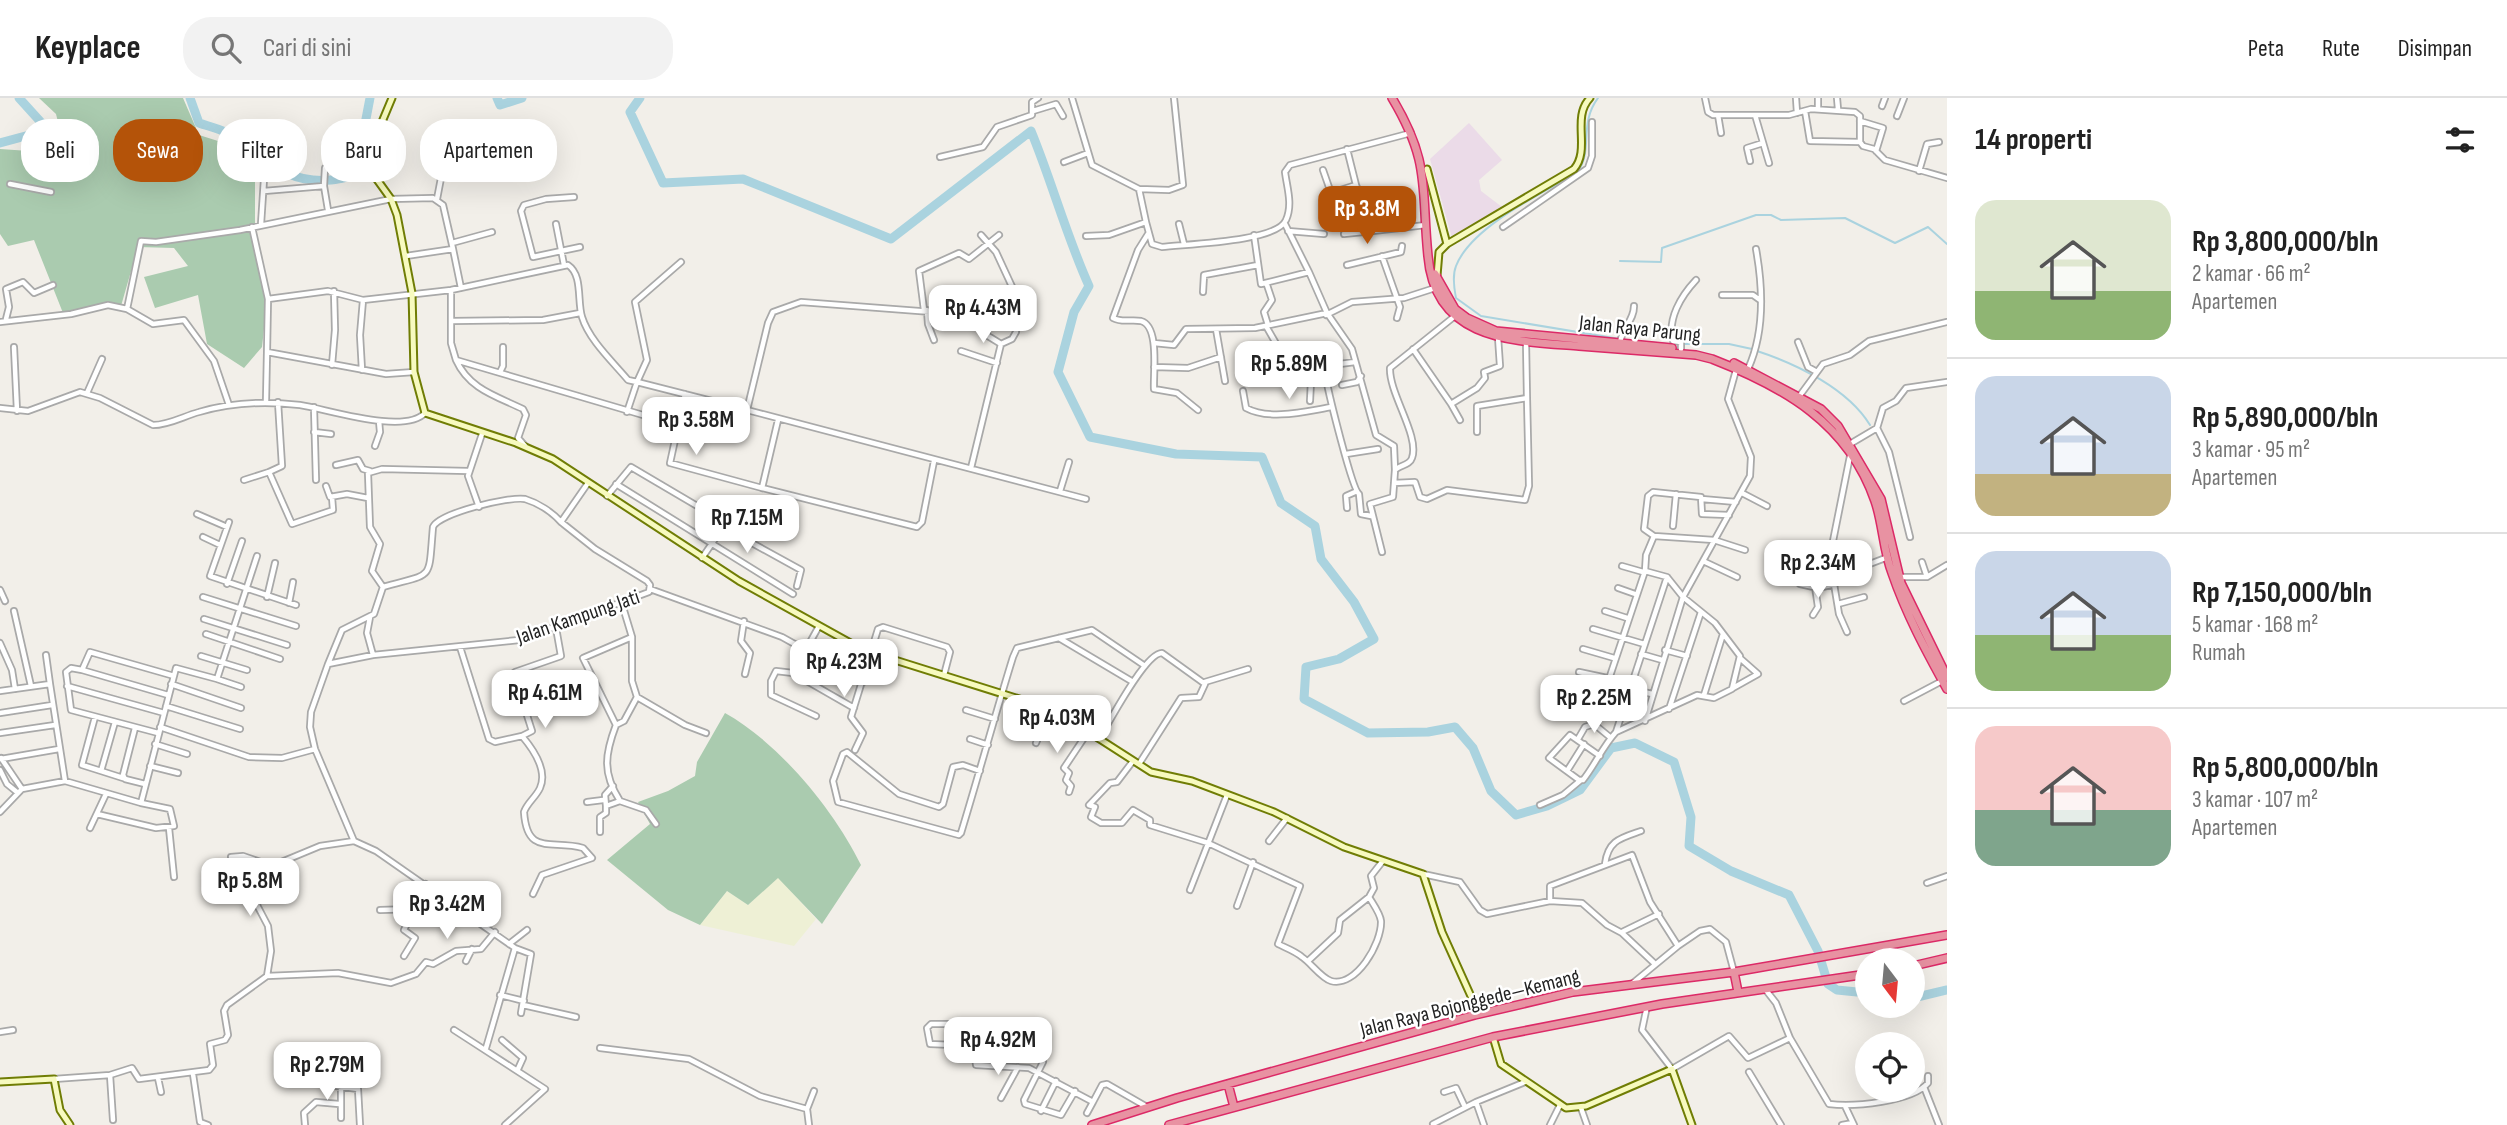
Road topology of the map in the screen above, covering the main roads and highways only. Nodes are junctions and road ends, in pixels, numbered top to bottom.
1 (1395, 98) edge
2 (1436, 284) junction
3 (1576, 343) junction
4 (1798, 398) junction
5 (1890, 557) junction
6 (1945, 679) edge
7 (1947, 689) edge
8 (1947, 935) edge
9 (1947, 958) edge
10 (1925, 963) edge
11 (1734, 972) junction
12 (1855, 975) edge
13 (1738, 992) junction
14 (1228, 1084) junction
15 (1234, 1107) junction
16 (1092, 1125) edge
17 (1169, 1125) edge

1 - 2 highway, Jalan Raya Parung
1 - 2 highway, Jalan Raya Parung
2 - 3 highway, Jalan Raya Parung
2 - 3 highway, Jalan Raya Parung
3 - 4 highway, Jalan Raya Parung
3 - 4 highway, Jalan Raya Parung
4 - 5 highway, Jalan Raya Parung
4 - 5 highway, Jalan Raya Parung
5 - 6 highway, Jalan Raya Parung
5 - 6 highway, Jalan Raya Parung
6 - 7 highway, Jalan Raya Parung
8 - 11 highway, Jalan Raya Bojonggede—Kemang
9 - 10 highway
11 - 13 highway
11 - 14 highway, Jalan Raya Bojonggede—Kemang
12 - 13 highway, Jalan Raya Bojonggede—Kemang
13 - 15 highway, Jalan Raya Bojonggede—Kemang
14 - 15 highway
14 - 16 highway, Jalan Raya Bojonggede—Kemang
15 - 17 highway, Jalan Raya Bojonggede—Kemang

